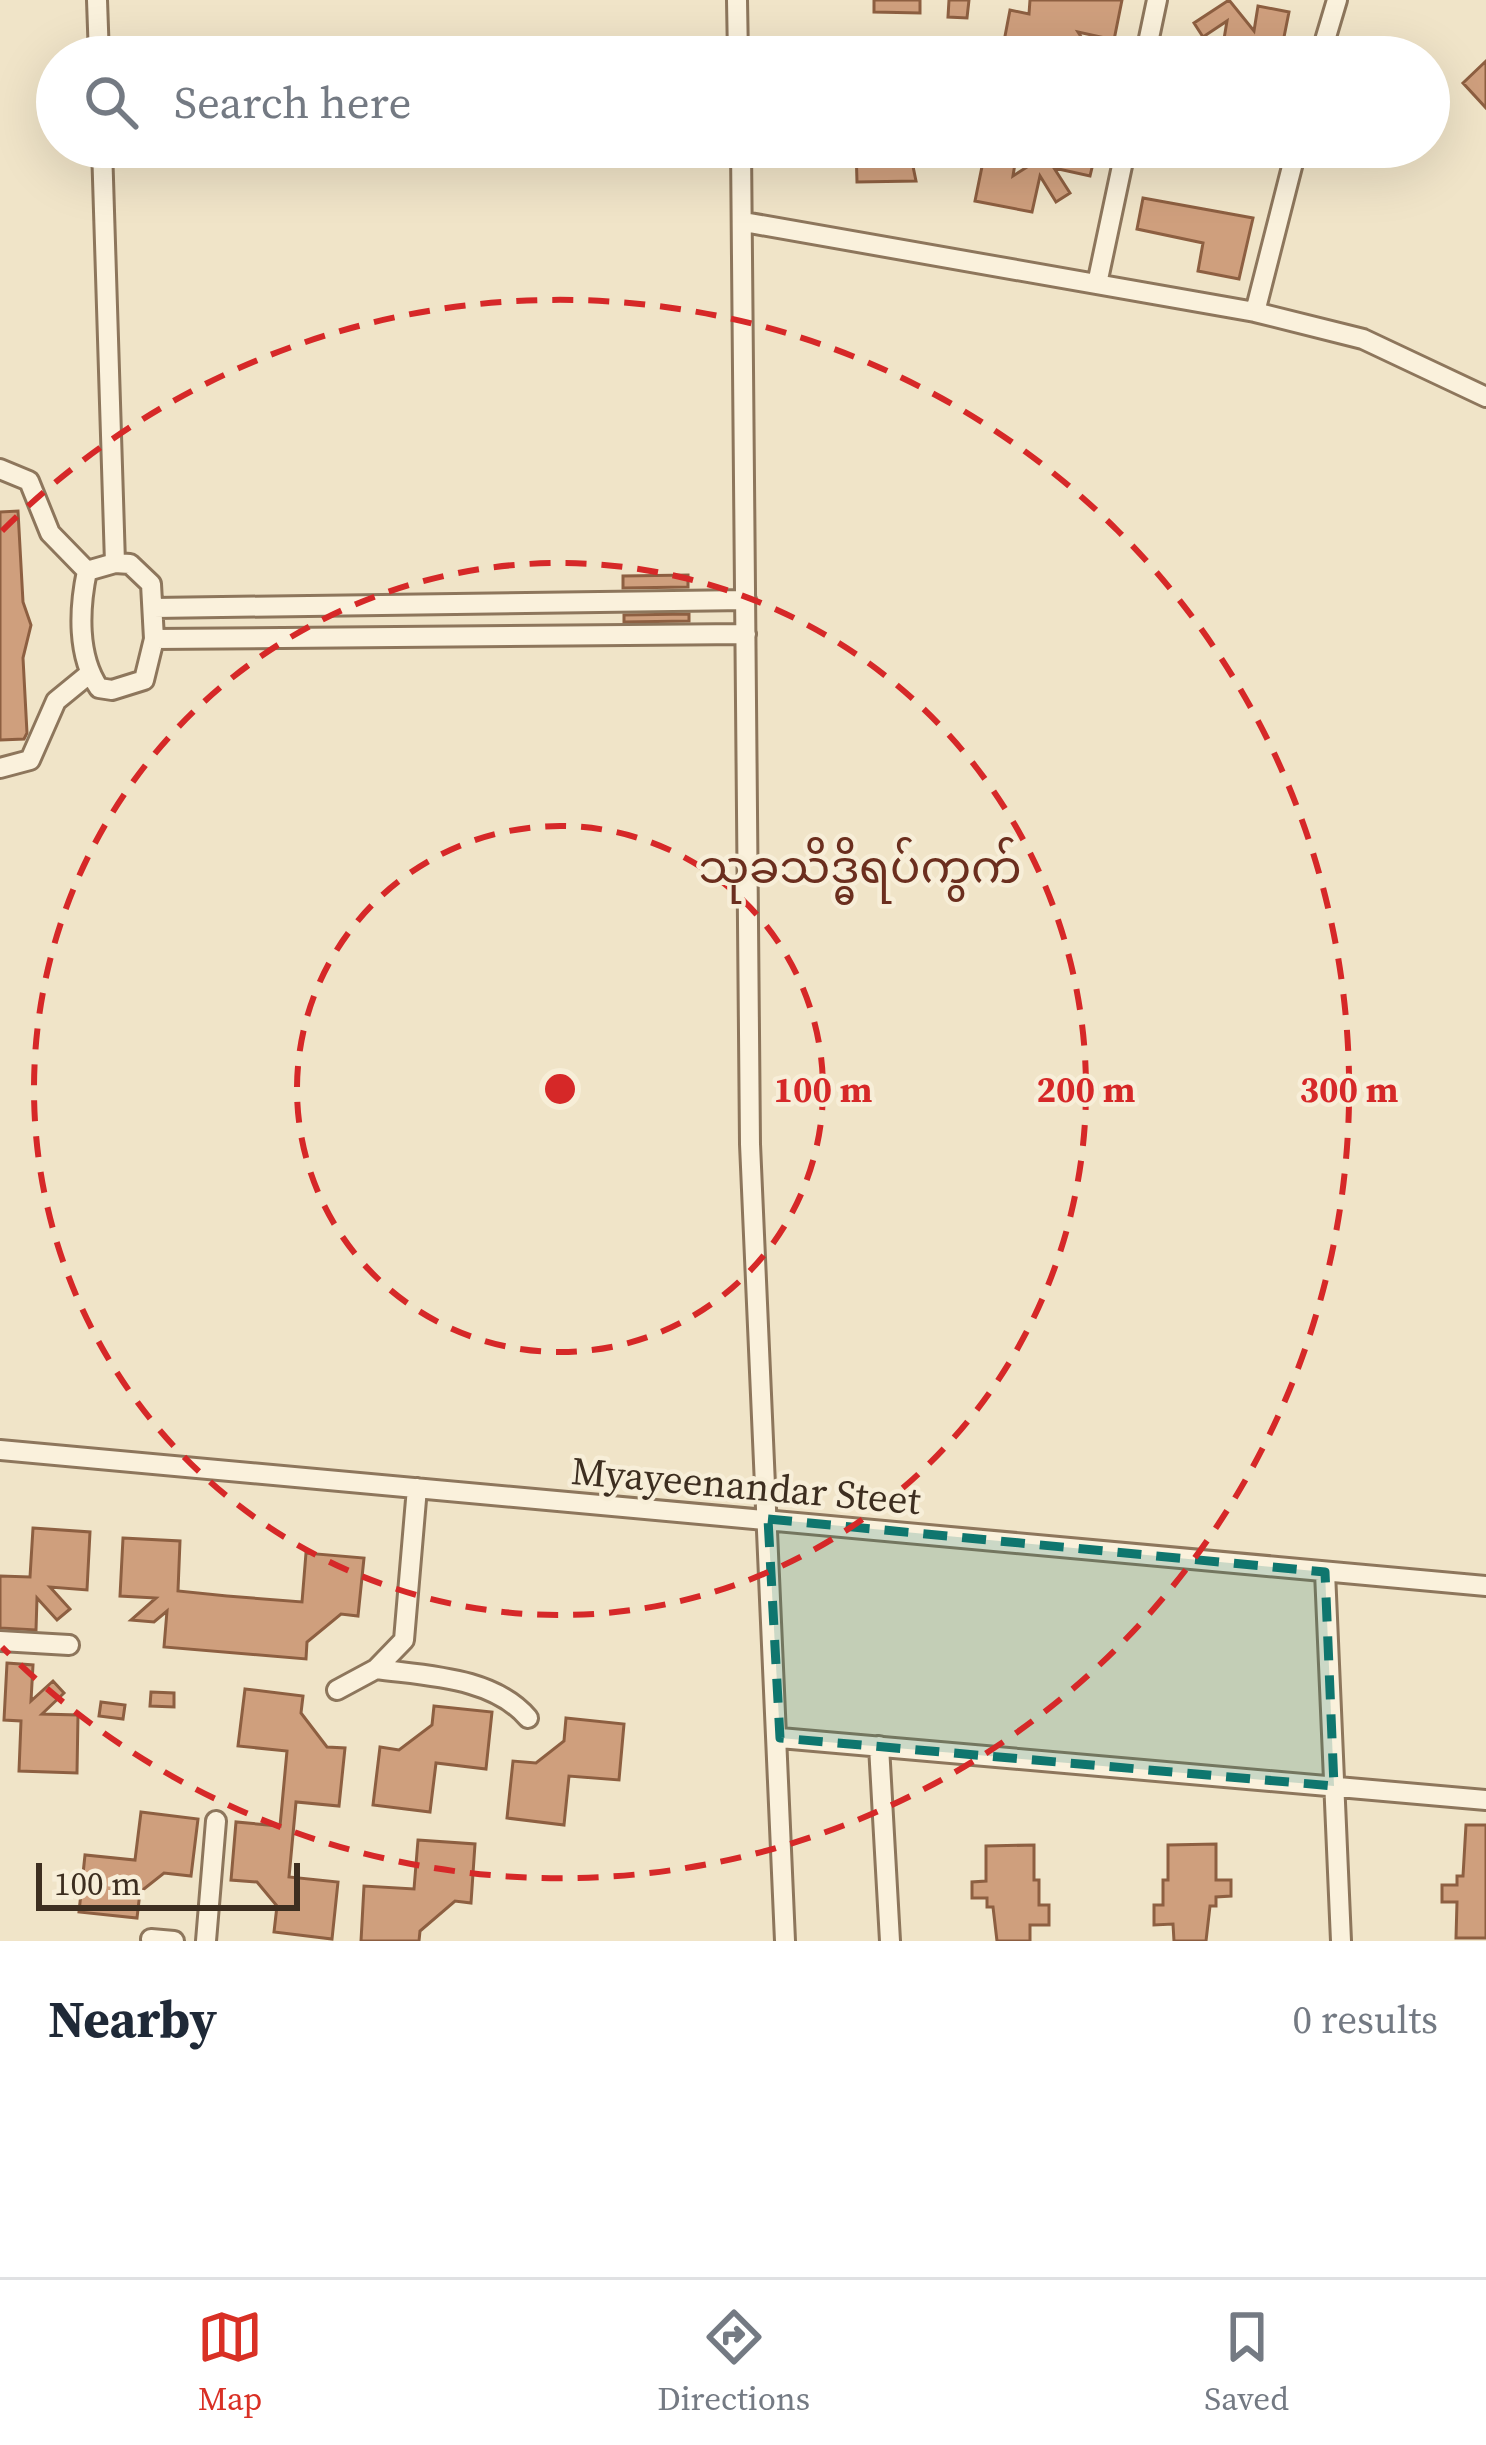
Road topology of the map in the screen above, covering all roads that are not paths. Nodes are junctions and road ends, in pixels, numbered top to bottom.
1 (97, 0) edge
2 (737, 0) edge
3 (1157, 0) edge
4 (1337, 0) edge
5 (98, 36) edge
6 (738, 36) edge
7 (1149, 36) edge
8 (1326, 36) edge
9 (103, 168) edge
10 (742, 168) edge
11 (1122, 168) edge
12 (1292, 168) edge
13 (744, 222) junction
14 (1097, 284) junction
15 (1256, 312) junction
16 (1486, 397) edge
17 (0, 469) edge
18 (115, 562) junction
19 (87, 571) junction
20 (746, 599) junction
21 (154, 608) junction
22 (746, 634) junction
23 (154, 638) junction
24 (89, 674) junction
25 (0, 768) edge
26 (0, 1450) edge
27 (417, 1488) junction
28 (768, 1520) junction
29 (1325, 1571) junction
30 (1486, 1586) edge
31 (0, 1640) edge
32 (69, 1645) dead end
33 (376, 1670) junction
34 (337, 1690) dead end
35 (528, 1718) dead end
36 (780, 1738) junction
37 (879, 1746) junction
38 (1334, 1786) junction
39 (1486, 1800) edge
40 (216, 1821) dead end
41 (151, 1939) edge
42 (174, 1941) edge
43 (206, 1941) edge
44 (785, 1941) edge
45 (890, 1941) edge
46 (1341, 1941) edge

1 - 5 street
2 - 6 street
3 - 7 street
4 - 8 street
9 - 18 street
10 - 13 street
11 - 14 street
12 - 15 street
13 - 14 street
13 - 20 street
14 - 15 street
15 - 16 street
17 - 19 street
18 - 19 street
18 - 21 street
19 - 24 street
20 - 21 street
20 - 22 street
21 - 23 street
22 - 23 street
22 - 28 street
23 - 24 street
24 - 25 street
26 - 27 street, Myayeenandar Steet
27 - 28 street, Myayeenandar Steet
27 - 33 street
28 - 29 street, Myayeenandar Steet
28 - 36 street
29 - 30 street, Myayeenandar Steet
29 - 38 street
31 - 32 street
33 - 34 street
33 - 35 street
36 - 37 street
36 - 44 street
37 - 38 street
37 - 45 street
38 - 39 street
38 - 46 street
40 - 43 street
41 - 42 street

